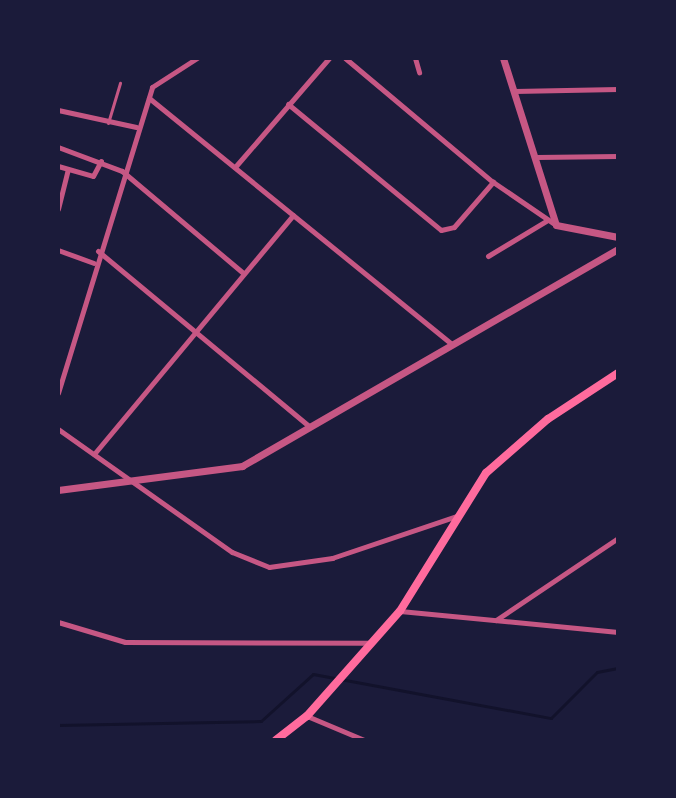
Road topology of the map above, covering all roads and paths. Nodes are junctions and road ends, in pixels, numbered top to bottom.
1 (197, 58) edge
2 (329, 58) edge
3 (345, 58) edge
4 (415, 58) edge
5 (503, 58) edge
6 (419, 72) dead end
7 (120, 83) dead end
8 (618, 89) edge
9 (514, 91) junction
10 (149, 98) junction
11 (288, 104) junction
12 (58, 110) edge
13 (108, 123) junction
14 (136, 127) junction
15 (58, 147) edge
16 (618, 156) edge
17 (536, 157) junction
18 (101, 161) junction
19 (58, 166) edge
20 (235, 167) junction
21 (68, 169) junction
22 (122, 171) junction
23 (493, 182) junction
24 (58, 209) edge
25 (293, 215) junction
26 (546, 221) junction
27 (556, 225) junction
28 (618, 237) edge
29 (618, 249) edge
30 (58, 250) edge
31 (98, 251) junction
32 (488, 256) dead end
33 (94, 263) junction
34 (243, 273) junction
35 (196, 331) junction
36 (453, 345) junction
37 (618, 373) edge
38 (58, 393) edge
39 (58, 429) edge
40 (312, 429) junction
41 (94, 454) junction
42 (128, 479) junction
43 (58, 490) edge
44 (457, 516) junction
45 (618, 538) edge
46 (400, 611) junction
47 (494, 621) junction
48 (58, 622) edge
49 (618, 632) edge
50 (373, 643) junction
51 (307, 716) junction
52 (276, 740) edge
53 (364, 740) edge

1 - 10 street
2 - 11 street
3 - 23 street
4 - 6 street
5 - 9 street
7 - 13 lane
8 - 9 street
9 - 17 street
10 - 14 street
10 - 20 street
11 - 20 street
11 - 23 street
12 - 13 street
13 - 14 street
14 - 22 street
15 - 18 street
16 - 17 street
17 - 27 street
18 - 21 street
18 - 22 street
19 - 21 street
20 - 25 street
21 - 24 street
22 - 31 street
22 - 34 street
23 - 26 street
25 - 34 street
25 - 36 street
26 - 27 street
26 - 32 street
27 - 28 street
29 - 36 street
30 - 33 street
31 - 33 street
31 - 35 street
33 - 38 street
34 - 35 street
35 - 40 street
35 - 41 street
36 - 40 street
37 - 44 main road
39 - 41 street
40 - 42 street
41 - 42 street
42 - 43 street
42 - 44 street
44 - 46 main road
45 - 47 street
46 - 47 street
46 - 50 main road
47 - 49 street
48 - 50 street
50 - 51 main road
51 - 52 main road
51 - 53 street

